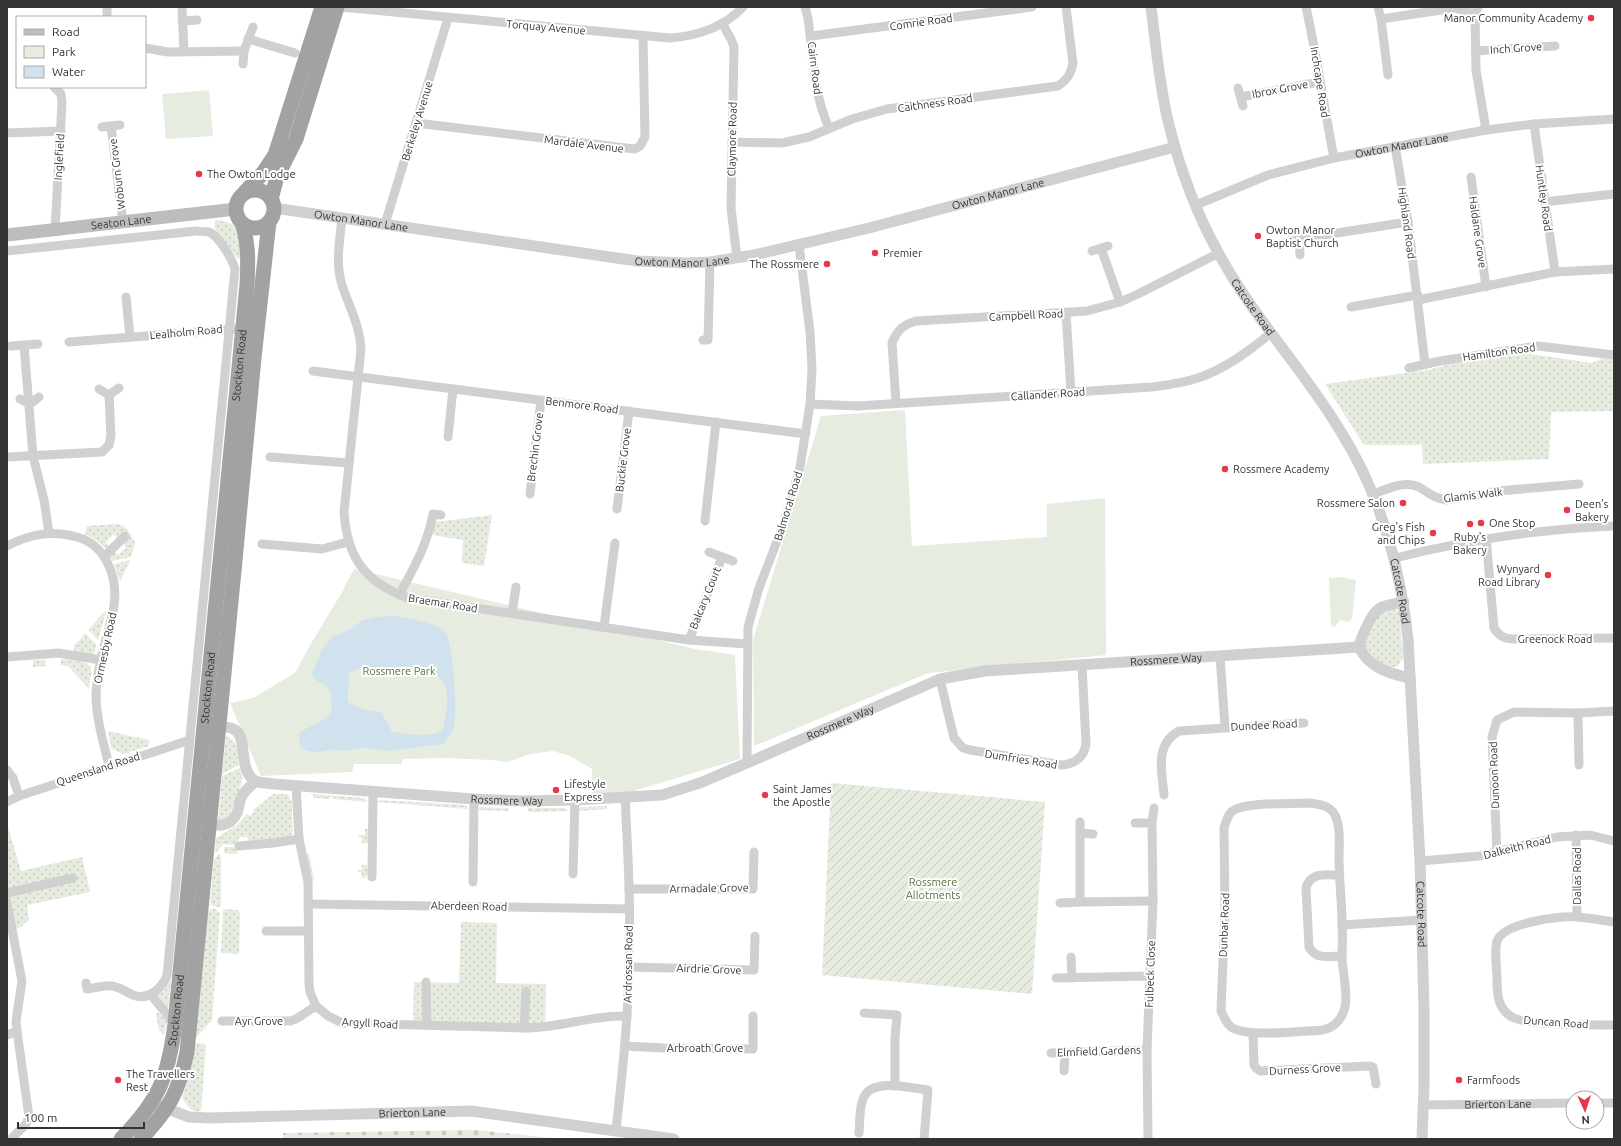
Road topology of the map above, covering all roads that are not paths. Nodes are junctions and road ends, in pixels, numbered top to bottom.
1 (182, 7) edge
2 (322, 7) edge
3 (337, 7) edge
4 (341, 7) edge
5 (743, 7) edge
6 (805, 7) edge
7 (1032, 7) edge
8 (1066, 7) edge
9 (1151, 7) edge
10 (1306, 7) edge
11 (1378, 7) edge
12 (1476, 10) edge
13 (448, 18) junction
14 (1381, 19) junction
15 (197, 20) dead end
16 (182, 21) junction
17 (722, 23) junction
18 (253, 27) dead end
19 (642, 36) junction
20 (811, 36) junction
21 (248, 39) junction
22 (1555, 46) dead end
23 (146, 48) edge
24 (244, 51) junction
25 (1476, 51) junction
26 (184, 52) junction
27 (295, 53) dead end
28 (243, 64) dead end
29 (1388, 75) dead end
30 (1319, 82) junction
31 (55, 88) edge
32 (1241, 97) dead end
33 (1614, 119) edge
34 (416, 123) junction
35 (1534, 124) junction
36 (111, 126) dead end
37 (829, 128) junction
38 (61, 130) junction
39 (1486, 130) junction
40 (7, 133) edge
41 (732, 142) junction
42 (1175, 146) junction
43 (1395, 146) junction
44 (1334, 158) junction
45 (1471, 177) dead end
46 (245, 192) junction
47 (1614, 194) edge
48 (1544, 202) junction
49 (272, 203) junction
50 (1196, 205) junction
51 (239, 216) junction
52 (342, 218) junction
53 (268, 222) junction
54 (1408, 222) junction
55 (122, 223) junction
56 (385, 224) junction
57 (55, 230) junction
58 (7, 235) edge
59 (214, 236) joint
60 (799, 245) junction
61 (7, 251) edge
62 (1092, 251) dead end
63 (1219, 254) junction
64 (1300, 254) dead end
65 (737, 258) junction
66 (710, 262) junction
67 (1614, 269) edge
68 (1555, 272) junction
69 (1486, 287) junction
70 (126, 297) dead end
71 (1418, 298) junction
72 (1120, 302) junction
73 (1351, 307) dead end
74 (1066, 313) junction
75 (236, 329) junction
76 (1271, 333) junction
77 (130, 337) junction
78 (704, 340) dead end
79 (68, 342) dead end
80 (38, 344) dead end
81 (24, 345) junction
82 (11, 346) dead end
83 (1614, 355) edge
84 (1425, 364) junction
85 (1409, 368) dead end
86 (313, 371) dead end
87 (357, 376) junction
88 (119, 388) dead end
89 (99, 389) dead end
90 (453, 389) junction
91 (1071, 392) junction
92 (109, 395) junction
93 (39, 397) dead end
94 (20, 399) dead end
95 (541, 400) junction
96 (896, 403) junction
97 (30, 404) junction
98 (810, 404) junction
99 (629, 411) junction
100 (716, 422) junction
101 (806, 434) junction
102 (448, 437) dead end
103 (33, 456) junction
104 (270, 457) dead end
105 (7, 458) edge
106 (349, 463) junction
107 (1579, 484) dead end
108 (530, 494) dead end
109 (1373, 494) junction
110 (616, 509) dead end
111 (433, 514) dead end
112 (705, 521) dead end
113 (1614, 526) edge
114 (49, 533) junction
115 (125, 536) dead end
116 (1486, 538) junction
117 (348, 542) junction
118 (615, 543) dead end
119 (262, 544) dead end
120 (7, 546) edge
121 (709, 552) dead end
122 (104, 557) junction
123 (722, 557) junction
124 (1395, 558) junction
125 (733, 561) dead end
126 (516, 587) dead end
127 (399, 595) junction
128 (1404, 602) junction
129 (512, 613) junction
130 (604, 627) junction
131 (1614, 638) edge
132 (689, 640) junction
133 (747, 644) junction
134 (1359, 648) junction
135 (1220, 656) junction
136 (7, 657) edge
137 (101, 660) junction
138 (1082, 665) junction
139 (1410, 678) junction
140 (940, 679) junction
141 (201, 698) junction
142 (1614, 711) edge
143 (1578, 713) junction
144 (1304, 723) dead end
145 (1225, 727) junction
146 (219, 728) junction
147 (204, 732) junction
148 (190, 740) junction
149 (747, 763) junction
150 (109, 765) junction
151 (1579, 765) dead end
152 (7, 770) edge
153 (256, 781) junction
154 (296, 786) junction
155 (374, 792) junction
156 (1164, 795) dead end
157 (19, 796) junction
158 (625, 797) junction
159 (474, 799) junction
160 (575, 800) junction
161 (7, 802) edge
162 (1154, 808) dead end
163 (196, 817) junction
164 (1080, 822) dead end
165 (1135, 823) dead end
166 (1152, 823) junction
167 (210, 824) junction
168 (1080, 833) junction
169 (1093, 834) dead end
170 (1576, 835) junction
171 (299, 839) junction
172 (1614, 841) edge
173 (239, 846) dead end
174 (754, 852) dead end
175 (1497, 853) junction
176 (1420, 861) junction
177 (573, 874) dead end
178 (1339, 875) junction
179 (372, 877) dead end
180 (73, 878) dead end
181 (473, 882) dead end
182 (629, 889) junction
183 (7, 893) edge
184 (1153, 901) junction
185 (1080, 902) junction
186 (7, 903) edge
187 (1060, 903) dead end
188 (308, 904) junction
189 (629, 909) junction
190 (1577, 917) junction
191 (1421, 920) junction
192 (1614, 922) edge
193 (1342, 925) junction
194 (266, 931) dead end
195 (308, 931) junction
196 (10, 933) edge
197 (755, 936) dead end
198 (199, 939) junction
199 (178, 940) junction
200 (1342, 956) junction
201 (1071, 957) dead end
202 (629, 967) junction
203 (1149, 976) junction
204 (1056, 978) dead end
205 (1072, 978) junction
206 (426, 982) dead end
207 (86, 983) dead end
208 (526, 991) dead end
209 (151, 995) junction
210 (316, 1006) junction
211 (864, 1013) dead end
212 (627, 1016) junction
213 (753, 1016) dead end
214 (222, 1021) dead end
215 (175, 1024) junction
216 (427, 1025) junction
217 (1614, 1025) edge
218 (524, 1028) junction
219 (17, 1031) junction
220 (1253, 1033) junction
221 (7, 1035) edge
222 (625, 1046) junction
223 (1147, 1050) junction
224 (1051, 1053) dead end
225 (1065, 1053) junction
226 (1064, 1071) dead end
227 (1376, 1084) dead end
228 (895, 1086) junction
229 (152, 1103) junction
230 (1565, 1103) edge
231 (1423, 1105) junction
232 (166, 1109) junction
233 (616, 1130) junction
234 (859, 1133) dead end
235 (11, 1139) edge
236 (121, 1139) edge
237 (141, 1139) edge
238 (674, 1139) edge
239 (924, 1139) edge
240 (1148, 1139) edge
241 (1422, 1139) edge

1 - 16 street
2 - 46 highway
3 - 49 highway
4 - 13 street, Torquay Avenue
5 - 17 street, Torquay Avenue
6 - 20 street, Cairn Road
7 - 20 street, Comrie Road
8 - 37 street, Caithness Road
9 - 42 street, Catcote Road
10 - 30 street, Inchcape Road
11 - 14 street
12 - 14 street
12 - 25 street
13 - 19 street, Torquay Avenue
13 - 34 street, Berkeley Avenue
14 - 29 street
15 - 16 street
16 - 26 street
17 - 19 street, Torquay Avenue
17 - 41 street, Claymore Road
18 - 21 street
19 - 34 street, Mardale Avenue
20 - 37 street, Cairn Road
21 - 24 street
21 - 27 street
22 - 25 street, Inch Grove
23 - 26 street
24 - 26 street
24 - 28 street
25 - 39 street
30 - 32 street, Ibrox Grove
30 - 44 street, Inchcape Road
31 - 38 street, Inglefield
33 - 35 street, Owton Manor Lane
34 - 56 street, Berkeley Avenue
35 - 39 street, Owton Manor Lane
35 - 48 street, Huntley Road
36 - 55 street, Woburn Grove
37 - 41 street, Caithness Road
38 - 40 street
38 - 57 street, Inglefield
39 - 43 street, Owton Manor Lane
41 - 65 street, Claymore Road
42 - 50 street, Catcote Road
42 - 60 street, Owton Manor Lane
43 - 44 street, Owton Manor Lane
43 - 54 street, Highland Road
44 - 50 street, Owton Manor Lane
45 - 69 street, Haldane Grove
46 - 49 highway
46 - 51 highway
47 - 48 street
48 - 68 street, Huntley Road
49 - 52 street, Owton Manor Lane
49 - 53 highway
50 - 63 street, Catcote Road
51 - 53 highway
51 - 55 main road, Seaton Lane
51 - 75 highway, Stockton Road
52 - 56 street, Owton Manor Lane
52 - 87 street, Braemar Road
53 - 146 highway, Stockton Road
54 - 64 street
54 - 71 street, Highland Road
55 - 57 main road, Seaton Lane
56 - 66 street, Owton Manor Lane
57 - 58 main road, Seaton Lane
59 - 61 street, Seaton Lane
59 - 75 street, Stockton Road
60 - 65 street, Owton Manor Lane
60 - 98 street, Balmoral Road
62 - 72 street
63 - 72 street, Campbell Road
63 - 76 street, Catcote Road
65 - 66 street, Owton Manor Lane
66 - 78 street
67 - 68 street
68 - 69 street
69 - 71 street
70 - 77 street
71 - 73 street
71 - 84 street, Highland Road
72 - 74 street, Campbell Road
74 - 91 street
74 - 96 street, Campbell Road
75 - 77 street, Lealholm Road
75 - 141 highway, Stockton Road
76 - 91 street, Callander Road
76 - 109 street, Catcote Road
77 - 79 street, Lealholm Road
80 - 81 street
81 - 82 street
81 - 97 street
83 - 84 street, Hamilton Road
84 - 85 street, Hamilton Road
86 - 87 street, Benmore Road
87 - 90 street, Benmore Road
87 - 106 street, Braemar Road
88 - 92 street
89 - 92 street
90 - 95 street, Benmore Road
90 - 102 street
91 - 96 street, Callander Road
92 - 103 street
93 - 97 street
94 - 97 street
95 - 99 street, Benmore Road
95 - 108 street, Brechin Grove
96 - 98 street, Callander Road
97 - 103 street
98 - 101 street, Balmoral Road
99 - 100 street, Benmore Road
99 - 110 street, Buckie Grove
100 - 101 street, Benmore Road
100 - 112 street
101 - 133 street, Balmoral Road
103 - 105 street
103 - 114 street
104 - 106 street
106 - 117 street, Braemar Road
107 - 109 street, Glamis Walk
109 - 124 street, Catcote Road
111 - 127 street
113 - 116 street
114 - 120 street, Ormesby Road
114 - 122 street, Ormesby Road
115 - 122 street
116 - 124 street
116 - 131 street, Greenock Road
117 - 119 street
117 - 127 street, Braemar Road
118 - 130 street
121 - 123 street, Balcary Court
122 - 137 street, Ormesby Road
123 - 125 street, Balcary Court
123 - 132 street, Balcary Court
124 - 128 street, Catcote Road
126 - 129 street
127 - 129 street, Braemar Road
128 - 134 street
128 - 139 street, Catcote Road
129 - 130 street, Braemar Road
130 - 132 street, Braemar Road
132 - 133 street, Braemar Road
133 - 149 street, Balmoral Road
134 - 135 street, Rossmere Way
134 - 139 street
135 - 138 street, Rossmere Way
135 - 145 street, Dundee Road
136 - 137 street
137 - 150 street, Ormesby Road
138 - 140 street, Rossmere Way
138 - 140 street, Dumfries Road
139 - 176 street, Catcote Road
140 - 149 street, Rossmere Way
141 - 147 highway, Stockton Road
141 - 148 street, Stockton Road
142 - 143 street, Dunoon Road
143 - 151 street
143 - 175 street, Dunoon Road
144 - 145 street, Dundee Road
145 - 156 street, Dundee Road
146 - 147 street
146 - 153 street
146 - 167 highway, Stockton Road
147 - 163 highway, Stockton Road
148 - 150 street, Queensland Road
148 - 199 street, Stockton Road
149 - 158 street, Rossmere Way
150 - 157 street, Queensland Road
152 - 157 street
153 - 154 street, Rossmere Way
153 - 167 street
154 - 155 street, Rossmere Way
154 - 171 street
155 - 159 street, Rossmere Way
155 - 179 street
157 - 161 street, Queensland Road
158 - 160 street, Rossmere Way
158 - 182 street, Ardrossan Road
159 - 160 street, Rossmere Way
159 - 181 street
160 - 177 street
162 - 166 street, Fulbeck Close
163 - 167 street
163 - 199 highway, Stockton Road
164 - 168 street
165 - 166 street
166 - 184 street, Fulbeck Close
167 - 198 highway, Stockton Road
168 - 169 street
168 - 185 street
170 - 172 street, Dalkeith Road
170 - 175 street, Dalkeith Road
170 - 190 street, Dallas Road
171 - 173 street
171 - 188 street
174 - 182 street, Armadale Grove
175 - 176 street, Dalkeith Road
176 - 191 street, Catcote Road
178 - 193 street, Dunbar Road
178 - 200 street
178 - 220 street, Dunbar Road
180 - 183 street
182 - 189 street, Ardrossan Road
184 - 185 street
184 - 203 street, Fulbeck Close
185 - 187 street
186 - 196 street
188 - 189 street, Aberdeen Road
188 - 195 street
189 - 202 street, Ardrossan Road
190 - 192 street, Duncan Road
190 - 217 street, Duncan Road
191 - 193 street
191 - 231 street, Catcote Road
193 - 200 street, Dunbar Road
194 - 195 street
195 - 210 street
196 - 219 street
197 - 202 street, Airdrie Grove
198 - 199 street
198 - 232 highway, Stockton Road
199 - 209 street
199 - 215 highway, Stockton Road
200 - 220 street, Dunbar Road
201 - 205 street
202 - 212 street, Ardrossan Road
203 - 205 street
203 - 223 street, Fulbeck Close
204 - 205 street
206 - 216 street
207 - 209 street
208 - 218 street
209 - 215 street
210 - 214 street, Ayr Grove
210 - 216 street, Argyll Road
211 - 228 street
212 - 218 street, Argyll Road
212 - 222 street, Ardrossan Road
213 - 222 street, Arbroath Grove
215 - 229 highway, Stockton Road
216 - 218 street, Argyll Road
219 - 221 street
219 - 235 street
220 - 227 street, Durness Grove
222 - 233 street, Ardrossan Road
223 - 225 street, Elmfield Gardens
223 - 240 street, Fulbeck Close
224 - 225 street, Elmfield Gardens
225 - 226 street
228 - 234 street
228 - 239 street
229 - 232 street, Brierton Lane
229 - 236 highway, Stockton Road
230 - 231 street, Brierton Lane
231 - 241 street, Catcote Road
232 - 233 street, Brierton Lane
232 - 237 highway, Stockton Road
233 - 238 street, Brierton Lane

